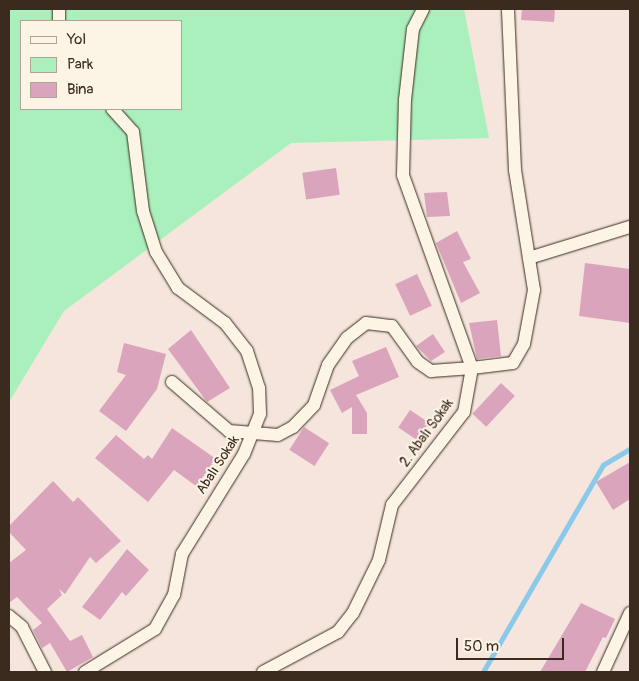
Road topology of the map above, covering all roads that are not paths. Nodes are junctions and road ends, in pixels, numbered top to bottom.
1 (423, 9) edge
2 (508, 9) edge
3 (113, 110) edge
4 (630, 227) edge
5 (529, 258) junction
6 (472, 368) junction
7 (172, 382) dead end
8 (256, 431) junction
9 (630, 613) edge
10 (9, 616) edge
11 (45, 672) edge
12 (85, 672) edge
13 (263, 672) edge
14 (603, 672) edge

1 - 6 street
2 - 5 street
3 - 8 street
4 - 5 street
5 - 6 street
6 - 8 street, Abalı Sokak
6 - 13 street, 2. Abalı Sokak
7 - 8 street
8 - 12 street, Abalı Sokak
9 - 14 street
10 - 11 street

